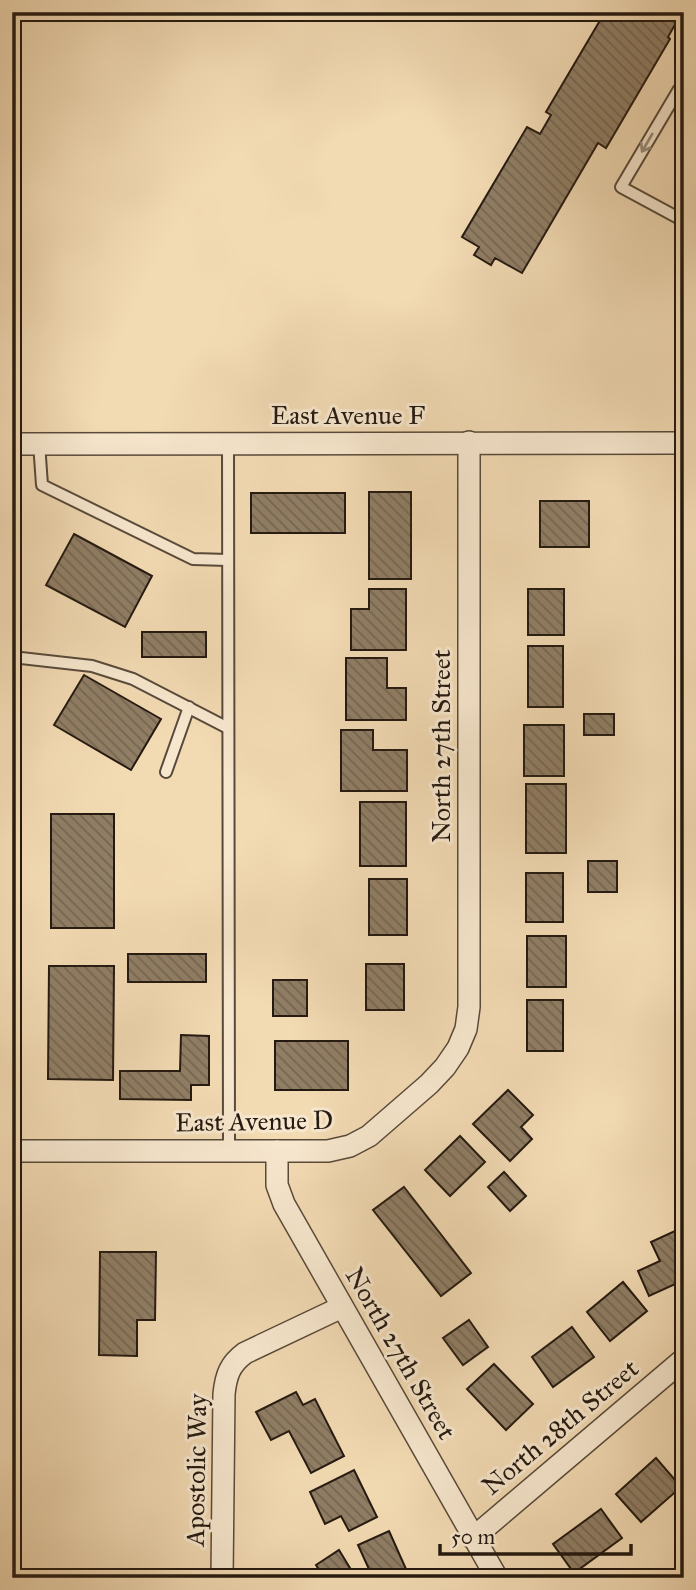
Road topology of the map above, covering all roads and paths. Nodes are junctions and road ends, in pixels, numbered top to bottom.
1 (684, 92) edge
2 (684, 221) edge
3 (12, 443) edge
4 (39, 443) junction
5 (228, 443) junction
6 (469, 443) junction
7 (684, 443) edge
8 (228, 560) junction
9 (12, 657) edge
10 (189, 707) junction
11 (228, 728) junction
12 (166, 772) dead end
13 (458, 1048) joint
14 (12, 1151) edge
15 (229, 1151) junction
16 (277, 1151) junction
17 (342, 1307) junction
18 (684, 1359) edge
19 (473, 1538) junction
20 (222, 1578) edge
21 (497, 1578) edge

1 -> 2 lane
3 - 4 street, East Avenue F
4 - 5 street, East Avenue F
4 - 8 lane
5 - 6 street, East Avenue F
5 - 8 lane
6 - 7 street, East Avenue F
6 - 13 street, North 27th Street
8 - 11 lane
9 - 10 lane
10 - 11 lane
10 - 12 lane
11 - 15 lane
13 - 16 street, East Avenue D
14 - 15 street, East Avenue D
15 - 16 street, East Avenue D
16 - 17 street, North 27th Street
17 - 19 street, North 27th Street
17 - 20 street, Apostolic Way
18 - 19 street, North 28th Street
19 - 21 street, North 27th Street

